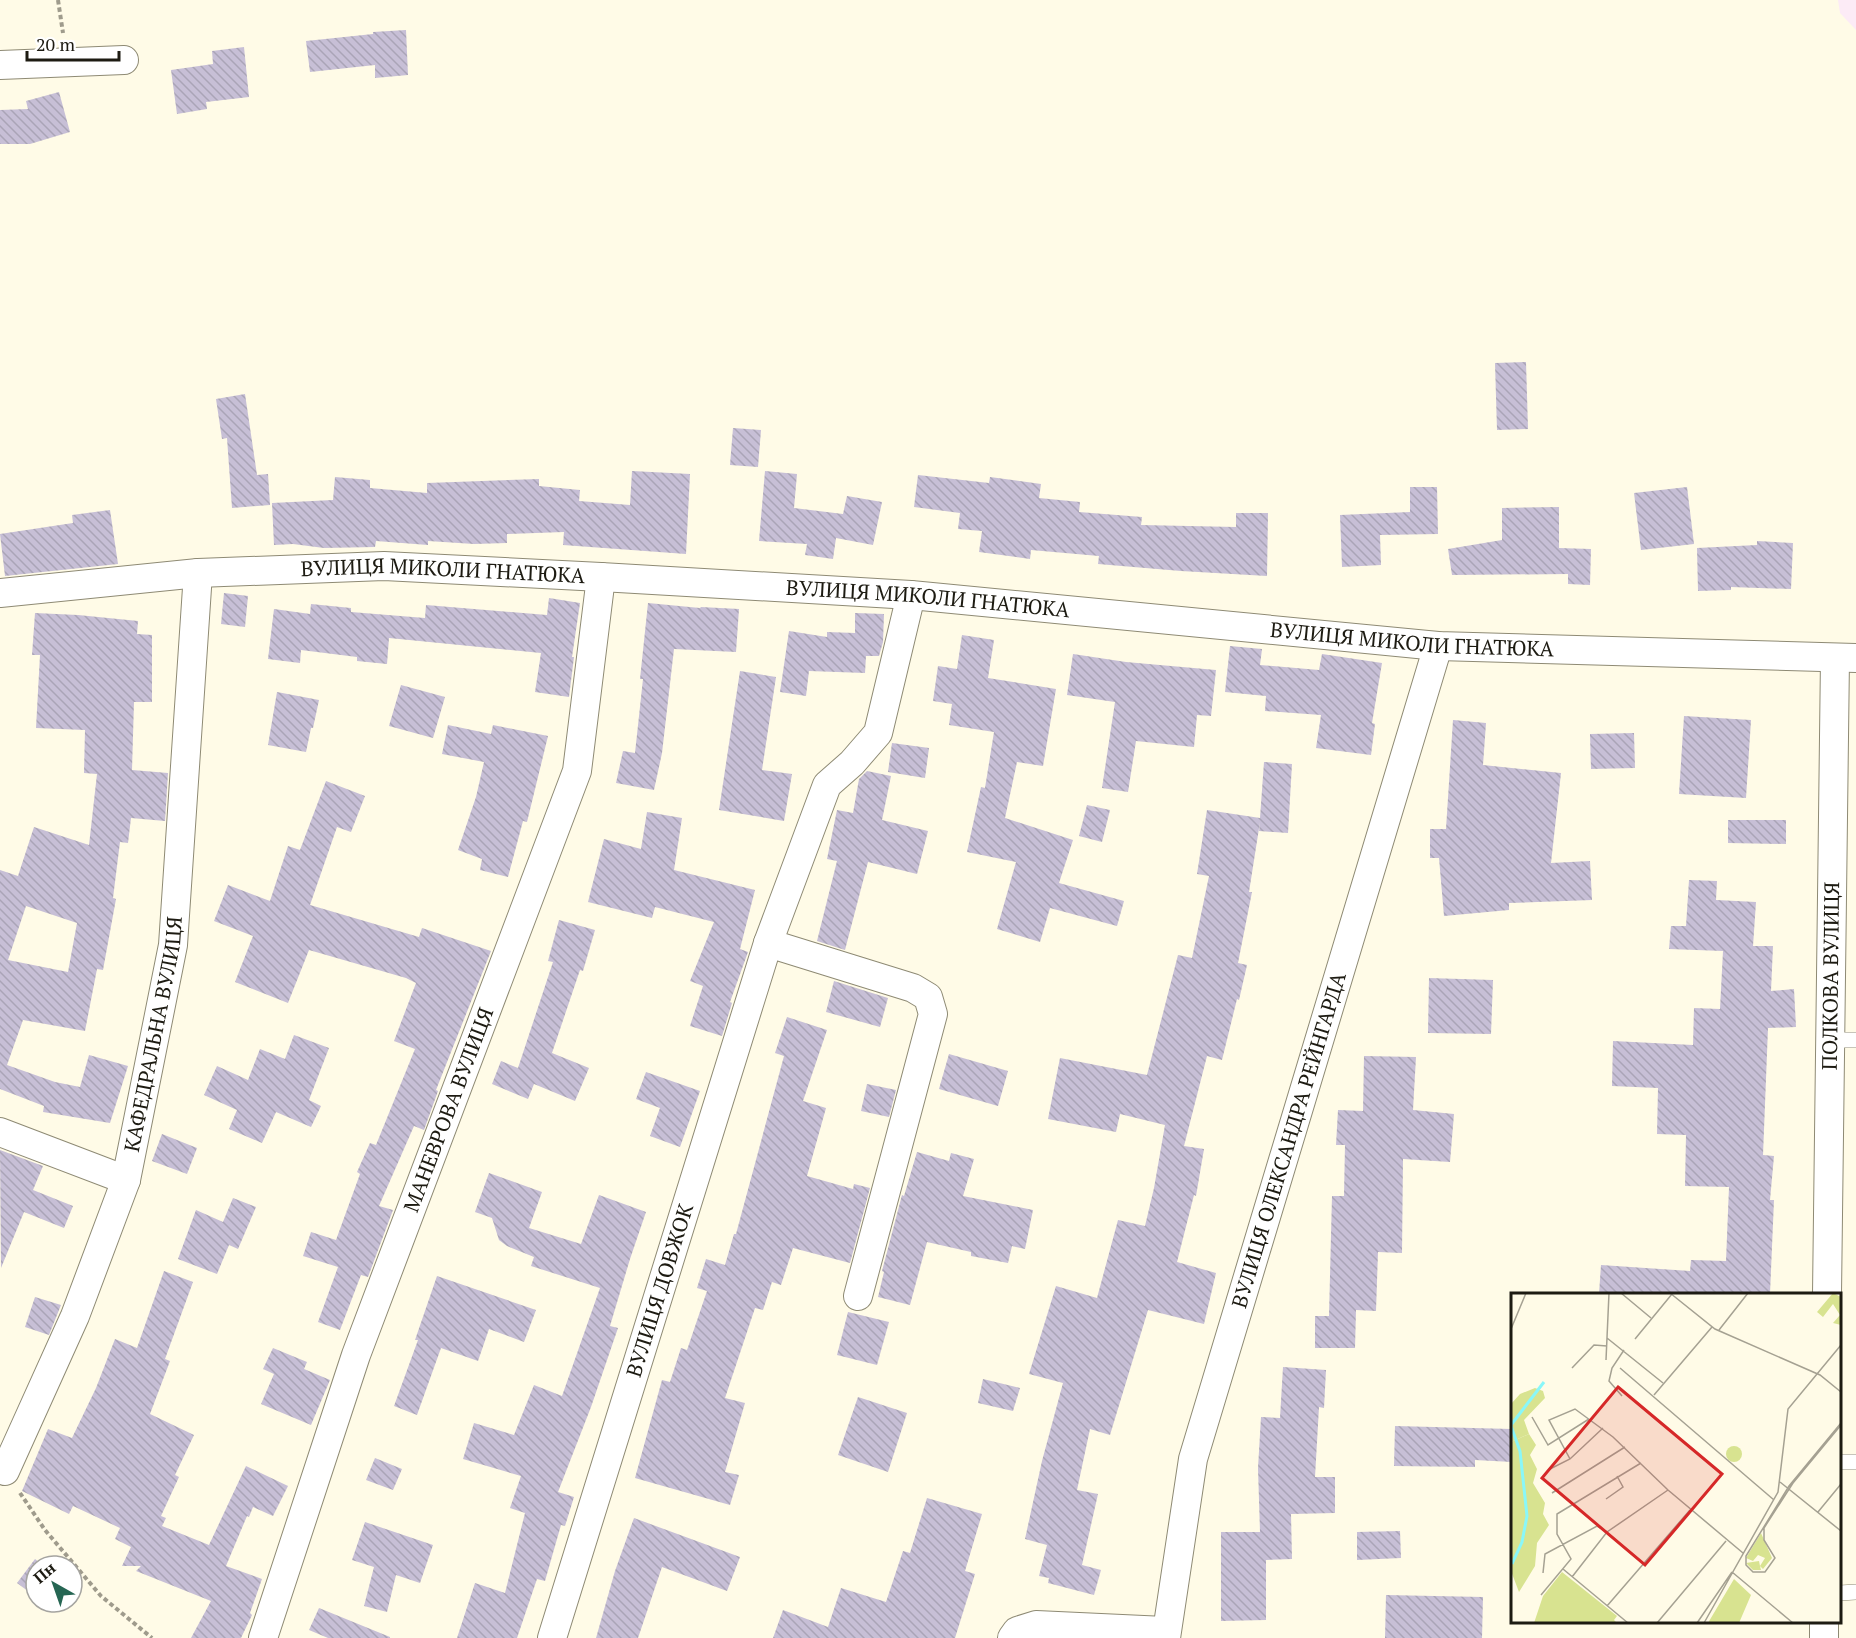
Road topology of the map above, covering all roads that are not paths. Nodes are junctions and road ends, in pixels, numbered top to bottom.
1 (124, 60) dead end
2 (0, 65) edge
3 (198, 573) junction
4 (601, 576) junction
5 (0, 593) edge
6 (911, 596) junction
7 (1438, 645) junction
8 (1845, 658) edge
9 (768, 943) junction
10 (1843, 1040) edge
11 (0, 1132) edge
12 (126, 1180) junction
13 (1827, 1293) edge
14 (858, 1296) dead end
15 (5, 1471) road end
16 (1856, 1592) edge
17 (1841, 1593) edge
18 (1165, 1635) edge
19 (262, 1638) edge
20 (552, 1638) edge
21 (1012, 1638) edge

1 - 2 street
3 - 4 street, ВУЛИЦЯ МИКОЛИ ГНАТЮКА
3 - 5 street, ВУЛИЦЯ МИКОЛИ ГНАТЮКА
3 - 12 street, КАФЕДРАЛЬНА ВУЛИЦЯ
4 - 6 street, ВУЛИЦЯ МИКОЛИ ГНАТЮКА
4 - 19 street, МАНЕВРОВА ВУЛИЦЯ
6 - 7 street, ВУЛИЦЯ МИКОЛИ ГНАТЮКА
6 - 9 street, ВУЛИЦЯ ДОВЖОК
7 - 8 street, ВУЛИЦЯ МИКОЛИ ГНАТЮКА
7 - 18 street, ВУЛИЦЯ ОЛЕКСАНДРА РЕЙНГАРДА
8 - 10 street, ПОЛКОВА ВУЛИЦЯ
9 - 14 street
9 - 20 street, ВУЛИЦЯ ДОВЖОК
10 - 13 street, ПОЛКОВА ВУЛИЦЯ
11 - 12 street
12 - 15 street, КАФЕДРАЛЬНА ВУЛИЦЯ
16 - 17 lane
18 - 21 street

